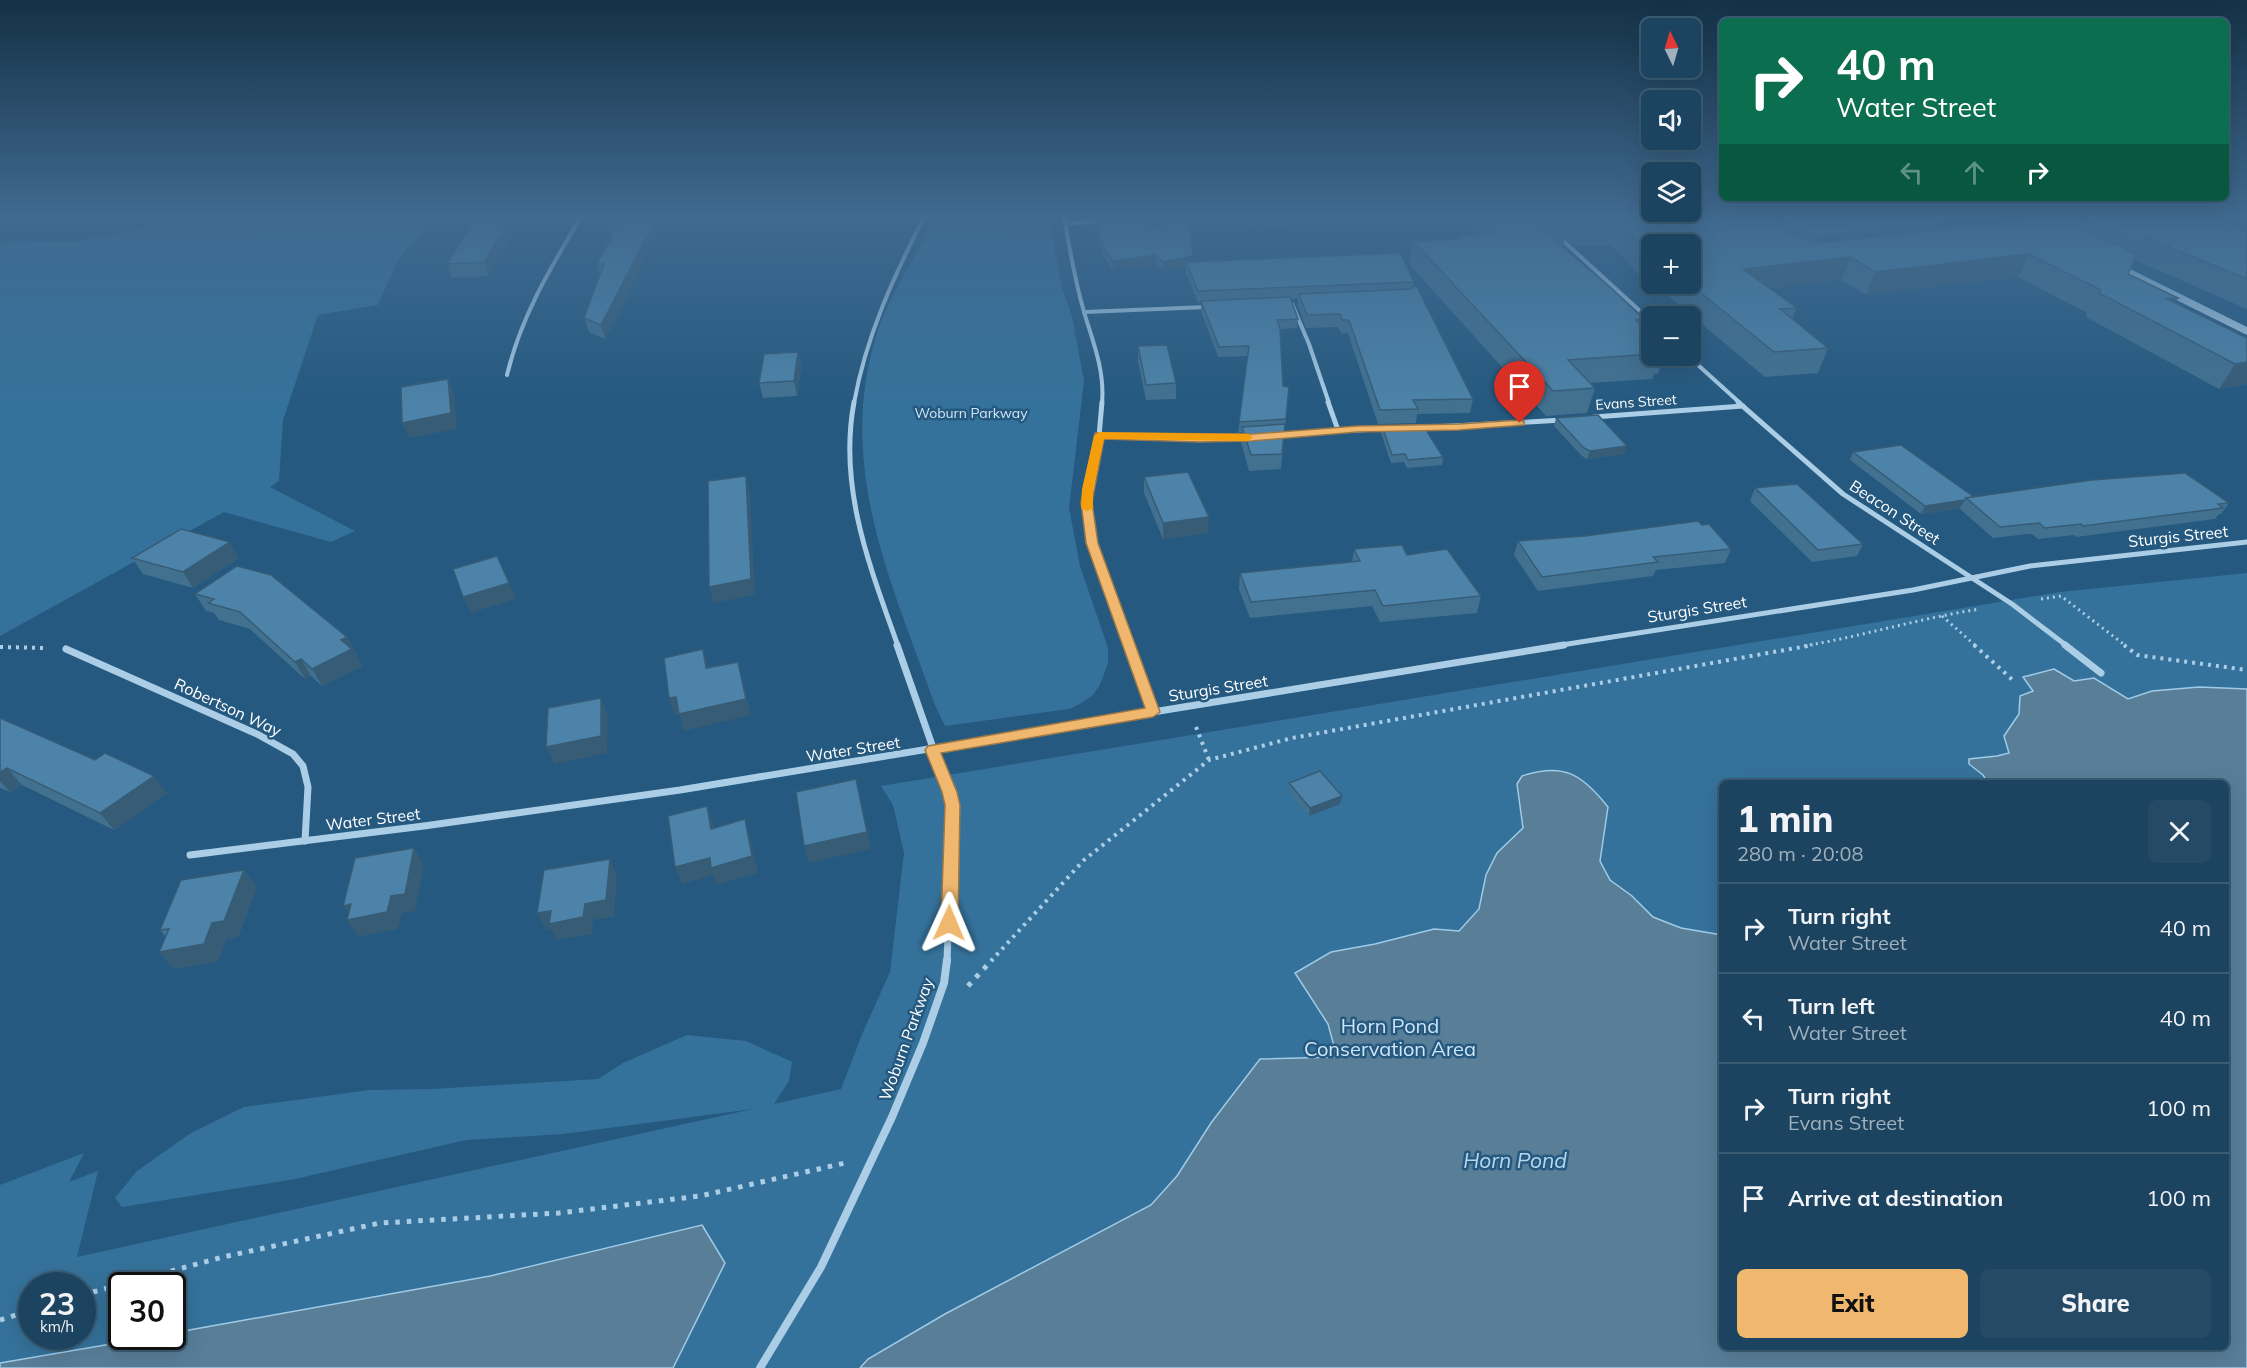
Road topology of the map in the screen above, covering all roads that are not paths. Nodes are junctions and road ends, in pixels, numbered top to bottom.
1 (546, 279) edge
2 (893, 279) edge
3 (1077, 279) edge
4 (1605, 279) edge
5 (2142, 279) edge
6 (1292, 303) junction
7 (1304, 303) edge
8 (1280, 304) edge
9 (1211, 307) edge
10 (1084, 312) junction
11 (1641, 312) edge
12 (2247, 331) edge
13 (1699, 366) edge
14 (507, 375) dead end
15 (1743, 406) junction
16 (1583, 418) edge
17 (1572, 419) edge
18 (1399, 428) edge
19 (1410, 428) edge
20 (1338, 430) junction
21 (1099, 436) junction
22 (1269, 436) edge
23 (1252, 437) edge
24 (2247, 542) edge
25 (1972, 578) junction
26 (66, 649) road end
27 (2101, 673) dead end
28 (1153, 712) junction
29 (933, 750) junction
30 (305, 842) junction
31 (190, 855) dead end
32 (760, 1368) edge

1 - 14 street
2 - 29 street, Woburn Parkway
3 - 10 street
4 - 11 street
5 - 12 street
6 - 7 street
6 - 8 street
6 - 20 street
9 - 10 street
10 - 21 street
13 - 15 street, Beacon Street
15 - 16 street, Evans Street
15 - 25 street, Beacon Street
17 - 19 street
18 - 20 street
20 - 22 street
21 - 23 street
21 - 28 street
24 - 25 street, Sturgis Street
25 - 27 street, Beacon Street
25 - 28 street, Sturgis Street
26 - 30 street, Robertson Way
28 - 29 street, Water Street
29 - 30 street, Water Street
29 - 32 street, Woburn Parkway
30 - 31 street, Water Street

